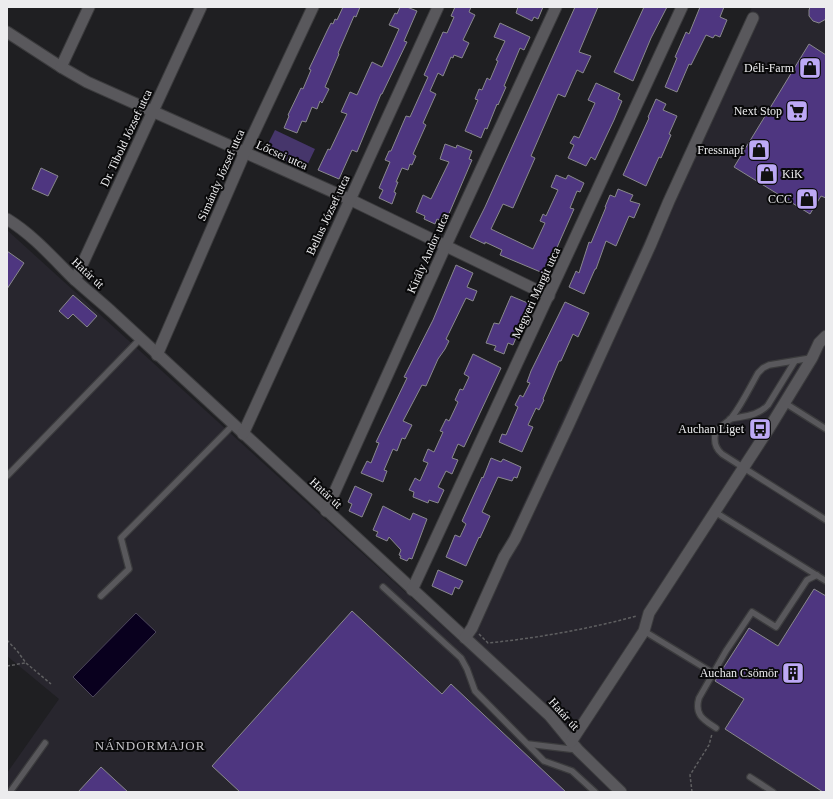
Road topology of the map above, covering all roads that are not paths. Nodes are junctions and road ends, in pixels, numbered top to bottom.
1 (89, 7) edge
2 (201, 7) edge
3 (313, 7) edge
4 (438, 7) edge
5 (556, 7) edge
6 (682, 7) edge
7 (753, 18) dead end
8 (7, 32) edge
9 (61, 67) junction
10 (152, 112) junction
11 (245, 152) junction
12 (349, 199) junction
13 (7, 219) edge
14 (446, 245) junction
15 (75, 280) junction
16 (549, 296) junction
17 (826, 336) edge
18 (140, 339) junction
19 (826, 345) edge
20 (157, 355) junction
21 (812, 358) junction
22 (795, 361) junction
23 (785, 403) junction
24 (730, 419) junction
25 (233, 425) junction
26 (826, 429) edge
27 (243, 434) junction
28 (744, 467) junction
29 (7, 475) edge
30 (326, 511) junction
31 (715, 512) junction
32 (826, 520) edge
33 (817, 575) junction
34 (826, 581) edge
35 (382, 587) dead end
36 (412, 590) junction
37 (101, 596) dead end
38 (644, 631) junction
39 (465, 638) junction
40 (713, 673) junction
41 (714, 726) road end
42 (45, 743) dead end
43 (528, 744) junction
44 (574, 746) junction
45 (750, 777) dead end
46 (10, 792) edge
47 (595, 792) edge
48 (621, 792) edge
49 (773, 792) edge

1 - 9 street
2 - 10 street, Dr. Tibold József utca
3 - 11 street, Simándy József utca
4 - 12 street, Bellus József utca
5 - 14 street, Király Andor utca
6 - 16 street, Megyeri Margit utca
7 - 39 street
8 - 9 street, Lőcsei utca
9 - 10 street, Lőcsei utca
10 - 11 street, Lőcsei utca
10 - 15 street, Dr. Tibold József utca
11 - 12 street, Lőcsei utca
11 - 20 street, Simándy József utca
12 - 14 street, Lőcsei utca
12 - 27 street, Bellus József utca
13 - 15 street, Határ út
14 - 16 street, Lőcsei utca
14 - 30 street, Király Andor utca
15 - 18 street, Határ út
16 - 36 street, Megyeri Margit utca
17 - 21 street
18 - 20 street, Határ út
18 - 29 lane
19 - 21 street
20 - 25 street, Határ út
21 - 22 lane
21 - 23 street
22 - 24 lane
22 - 24 lane
23 - 26 lane
23 - 28 street
24 - 28 lane
25 - 27 street, Határ út
25 - 37 lane
27 - 30 street, Határ út
28 - 31 street
28 - 32 lane
30 - 36 street, Határ út
31 - 33 lane
31 - 38 street
33 - 34 lane
33 - 40 lane
35 - 43 lane
36 - 39 street, Határ út
38 - 40 lane
38 - 44 street
39 - 44 street, Határ út
40 - 41 lane
42 - 46 lane
43 - 44 lane
43 - 47 lane
44 - 48 street, Határ út
45 - 49 lane

